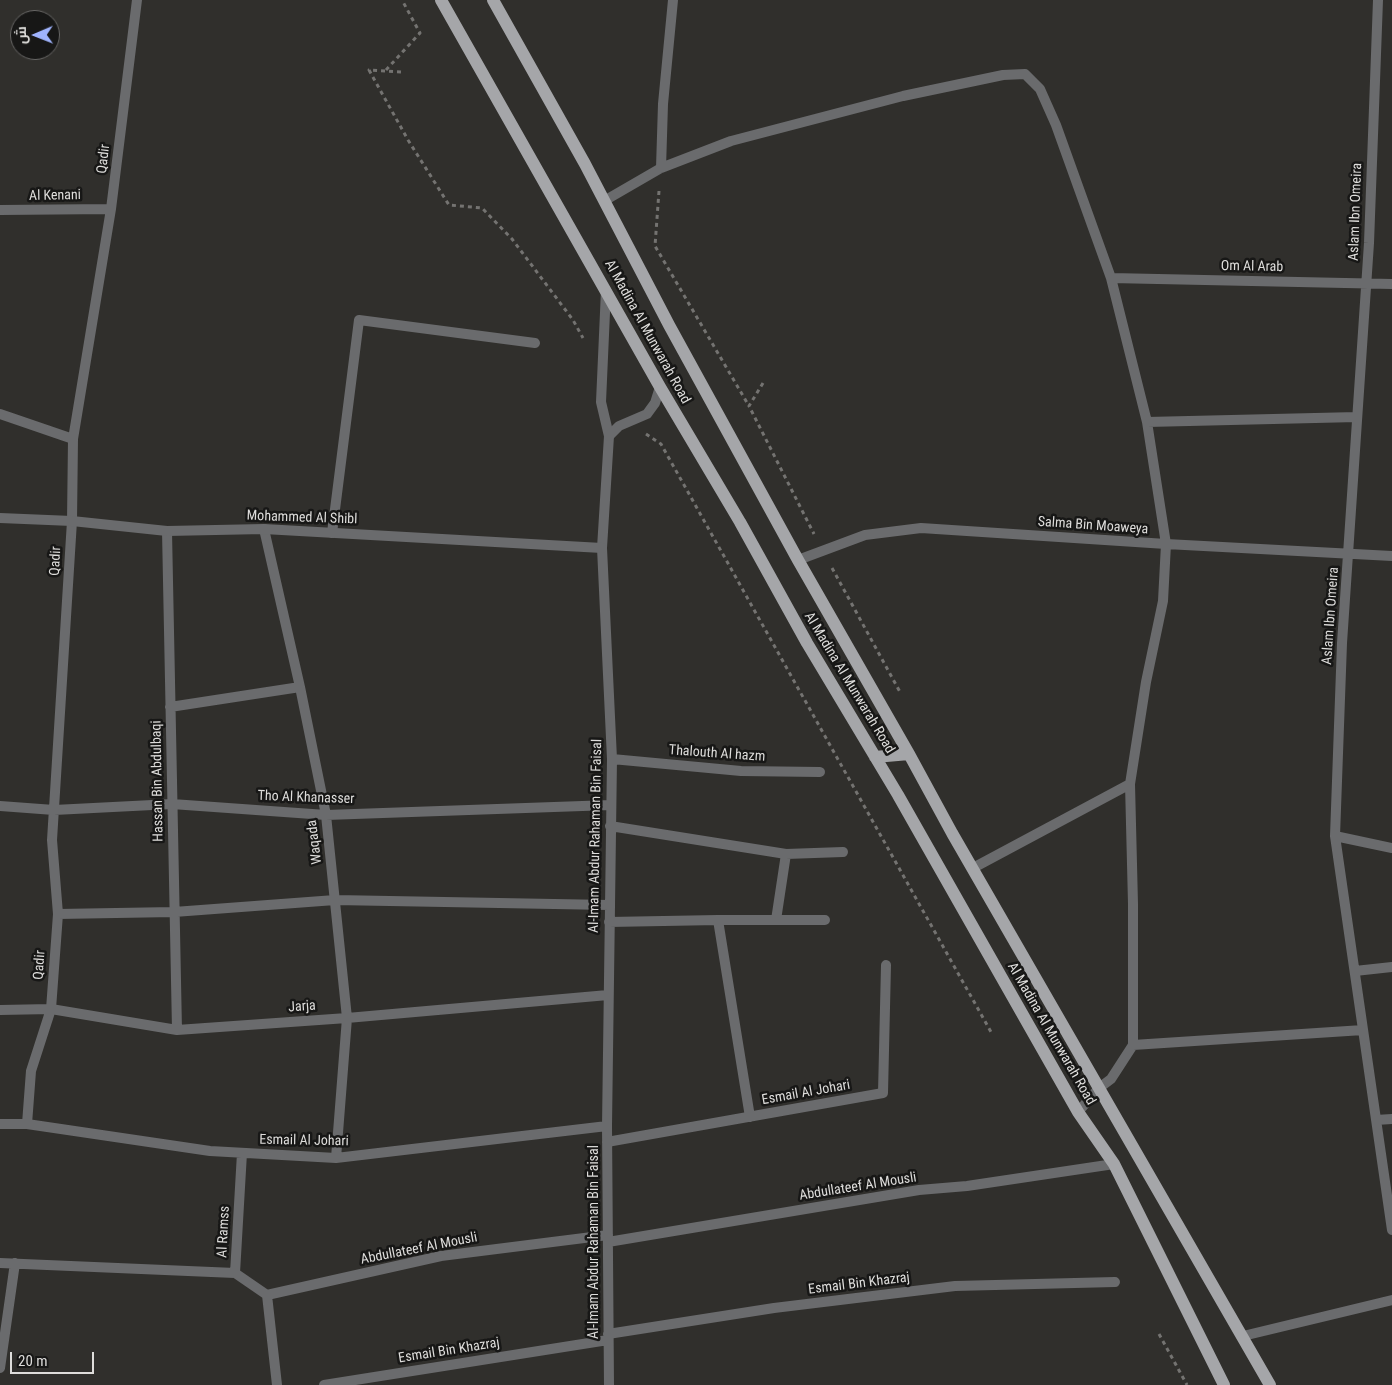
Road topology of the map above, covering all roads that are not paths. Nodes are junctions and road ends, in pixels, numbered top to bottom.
1 (137, 0) edge
2 (441, 0) edge
3 (493, 0) edge
4 (673, 0) edge
5 (1378, 0) edge
6 (660, 168) junction
7 (604, 201) junction
8 (111, 209) junction
9 (0, 210) edge
10 (1111, 278) junction
11 (1367, 284) junction
12 (1392, 284) edge
13 (606, 289) junction
14 (536, 343) dead end
15 (660, 386) junction
16 (0, 414) edge
17 (1358, 416) junction
18 (1147, 422) junction
19 (608, 436) junction
20 (73, 439) junction
21 (0, 518) edge
22 (72, 521) junction
23 (264, 529) junction
24 (167, 531) junction
25 (332, 532) junction
26 (1166, 544) junction
27 (602, 548) junction
28 (1348, 554) junction
29 (1392, 556) edge
30 (798, 560) junction
31 (300, 687) junction
32 (170, 707) junction
33 (910, 754) junction
34 (875, 757) junction
35 (612, 759) junction
36 (820, 772) dead end
37 (1130, 784) junction
38 (172, 804) junction
39 (611, 805) junction
40 (0, 806) edge
41 (54, 810) junction
42 (326, 815) junction
43 (610, 826) junction
44 (1335, 836) junction
45 (1392, 848) edge
46 (842, 852) dead end
47 (786, 854) junction
48 (973, 868) junction
49 (335, 900) junction
50 (609, 905) junction
51 (174, 912) junction
52 (58, 914) junction
53 (718, 920) junction
54 (776, 920) junction
55 (825, 920) dead end
56 (609, 922) junction
57 (886, 965) dead end
58 (1392, 967) edge
59 (1355, 971) junction
60 (608, 995) junction
61 (51, 1009) junction
62 (0, 1010) edge
63 (347, 1018) junction
64 (177, 1030) junction
65 (1363, 1030) junction
66 (1133, 1045) junction
67 (1099, 1088) junction
68 (1078, 1112) junction
69 (750, 1117) junction
70 (1392, 1119) edge
71 (1376, 1120) junction
72 (0, 1124) edge
73 (26, 1124) junction
74 (607, 1126) junction
75 (607, 1142) junction
76 (242, 1153) junction
77 (336, 1158) junction
78 (1114, 1164) junction
79 (1392, 1230) edge
80 (608, 1238) junction
81 (0, 1262) edge
82 (15, 1263) junction
83 (235, 1273) junction
84 (1114, 1282) dead end
85 (267, 1295) junction
86 (1392, 1300) edge
87 (1243, 1336) junction
88 (608, 1337) junction
89 (0, 1368) edge
90 (276, 1385) edge
91 (324, 1385) edge
92 (608, 1385) edge
93 (1224, 1385) edge
94 (1270, 1385) edge

1 - 8 street, Qadir
2 - 13 main road, Al Madina Al Munwarah Road
3 - 7 main road, Al Madina Al Munwarah Road
4 - 6 street
5 - 11 street, Aslam Ibn Omeira
6 - 7 street
6 - 10 street
7 - 30 main road, Al Madina Al Munwarah Road
8 - 9 street, Al Kenani
8 - 20 street, Qadir
10 - 11 street, Om Al Arab
10 - 18 street
11 - 12 street, Om Al Arab
11 - 17 street, Aslam Ibn Omeira
13 - 15 main road, Al Madina Al Munwarah Road
13 - 19 street, Al-Imam Abdur Rahaman Bin Faisal
14 - 25 street
15 - 19 street
15 - 34 main road, Al Madina Al Munwarah Road
16 - 20 street
17 - 18 street
17 - 28 street, Aslam Ibn Omeira
18 - 26 street
19 - 27 street, Al-Imam Abdur Rahaman Bin Faisal
20 - 22 street, Qadir
21 - 22 street, Mohammed Al Shibl
22 - 24 street, Mohammed Al Shibl
22 - 41 street, Qadir
23 - 24 street, Mohammed Al Shibl
23 - 25 street, Mohammed Al Shibl
23 - 31 street, Waqada
24 - 32 street, Hassan Bin Abdulbaqi
25 - 27 street, Mohammed Al Shibl
26 - 28 street, Salma Bin Moaweya
26 - 30 street, Salma Bin Moaweya
26 - 37 street
27 - 35 street, Al-Imam Abdur Rahaman Bin Faisal
28 - 29 street, Salma Bin Moaweya
28 - 44 street, Aslam Ibn Omeira
30 - 33 main road, Al Madina Al Munwarah Road
31 - 32 street
31 - 42 street, Waqada
32 - 38 street, Hassan Bin Abdulbaqi
33 - 34 main road
33 - 48 main road, Al Madina Al Munwarah Road
34 - 68 main road, Al Madina Al Munwarah Road
35 - 36 street, Thalouth Al hazm
35 - 39 street, Al-Imam Abdur Rahaman Bin Faisal
37 - 48 street
37 - 66 street
38 - 41 street, Tho Al Khanasser
38 - 42 street, Tho Al Khanasser
38 - 51 street, Hassan Bin Abdulbaqi
39 - 42 street, Tho Al Khanasser
39 - 43 street, Al-Imam Abdur Rahaman Bin Faisal
40 - 41 street, Tho Al Khanasser
41 - 52 street, Qadir
42 - 49 street, Waqada
43 - 47 street
43 - 50 street, Al-Imam Abdur Rahaman Bin Faisal
44 - 45 street
44 - 59 street, Aslam Ibn Omeira
46 - 47 street
47 - 54 street
48 - 67 main road, Al Madina Al Munwarah Road
49 - 50 street
49 - 51 street
49 - 63 street, Waqada
50 - 56 street, Al-Imam Abdur Rahaman Bin Faisal
51 - 52 street
51 - 64 street, Hassan Bin Abdulbaqi
52 - 61 street, Qadir
53 - 54 street
53 - 56 street
53 - 69 street
54 - 55 street
56 - 60 street, Al-Imam Abdur Rahaman Bin Faisal
57 - 69 street, Esmail Al Johari
58 - 59 street
59 - 65 street, Aslam Ibn Omeira
60 - 63 street, Jarja
60 - 74 street, Al-Imam Abdur Rahaman Bin Faisal
61 - 62 street, Jarja
61 - 64 street, Jarja
61 - 73 street, Qadir
63 - 64 street, Jarja
63 - 77 street, Waqada
65 - 66 street
65 - 71 street, Aslam Ibn Omeira
66 - 67 street
67 - 68 street
67 - 87 main road, Al Madina Al Munwarah Road
68 - 78 main road, Al Madina Al Munwarah Road
69 - 75 street, Esmail Al Johari
70 - 71 street
71 - 79 street, Aslam Ibn Omeira
72 - 73 street, Esmail Al Johari
73 - 76 street, Esmail Al Johari
74 - 75 street, Al-Imam Abdur Rahaman Bin Faisal
74 - 77 street, Esmail Al Johari
75 - 80 street, Al-Imam Abdur Rahaman Bin Faisal
76 - 77 street, Esmail Al Johari
76 - 83 street, Al Ramss
78 - 80 street, Abdullateef Al Mousli
78 - 93 main road, Al Madina Al Munwarah Road
80 - 85 street, Abdullateef Al Mousli
80 - 88 street, Al-Imam Abdur Rahaman Bin Faisal
81 - 82 street
82 - 83 street
82 - 89 street
83 - 85 street, Al Ramss
84 - 88 street, Esmail Bin Khazraj
85 - 90 street
86 - 87 street
87 - 94 main road, Al Madina Al Munwarah Road
88 - 91 street, Esmail Bin Khazraj
88 - 92 street, Al-Imam Abdur Rahaman Bin Faisal

